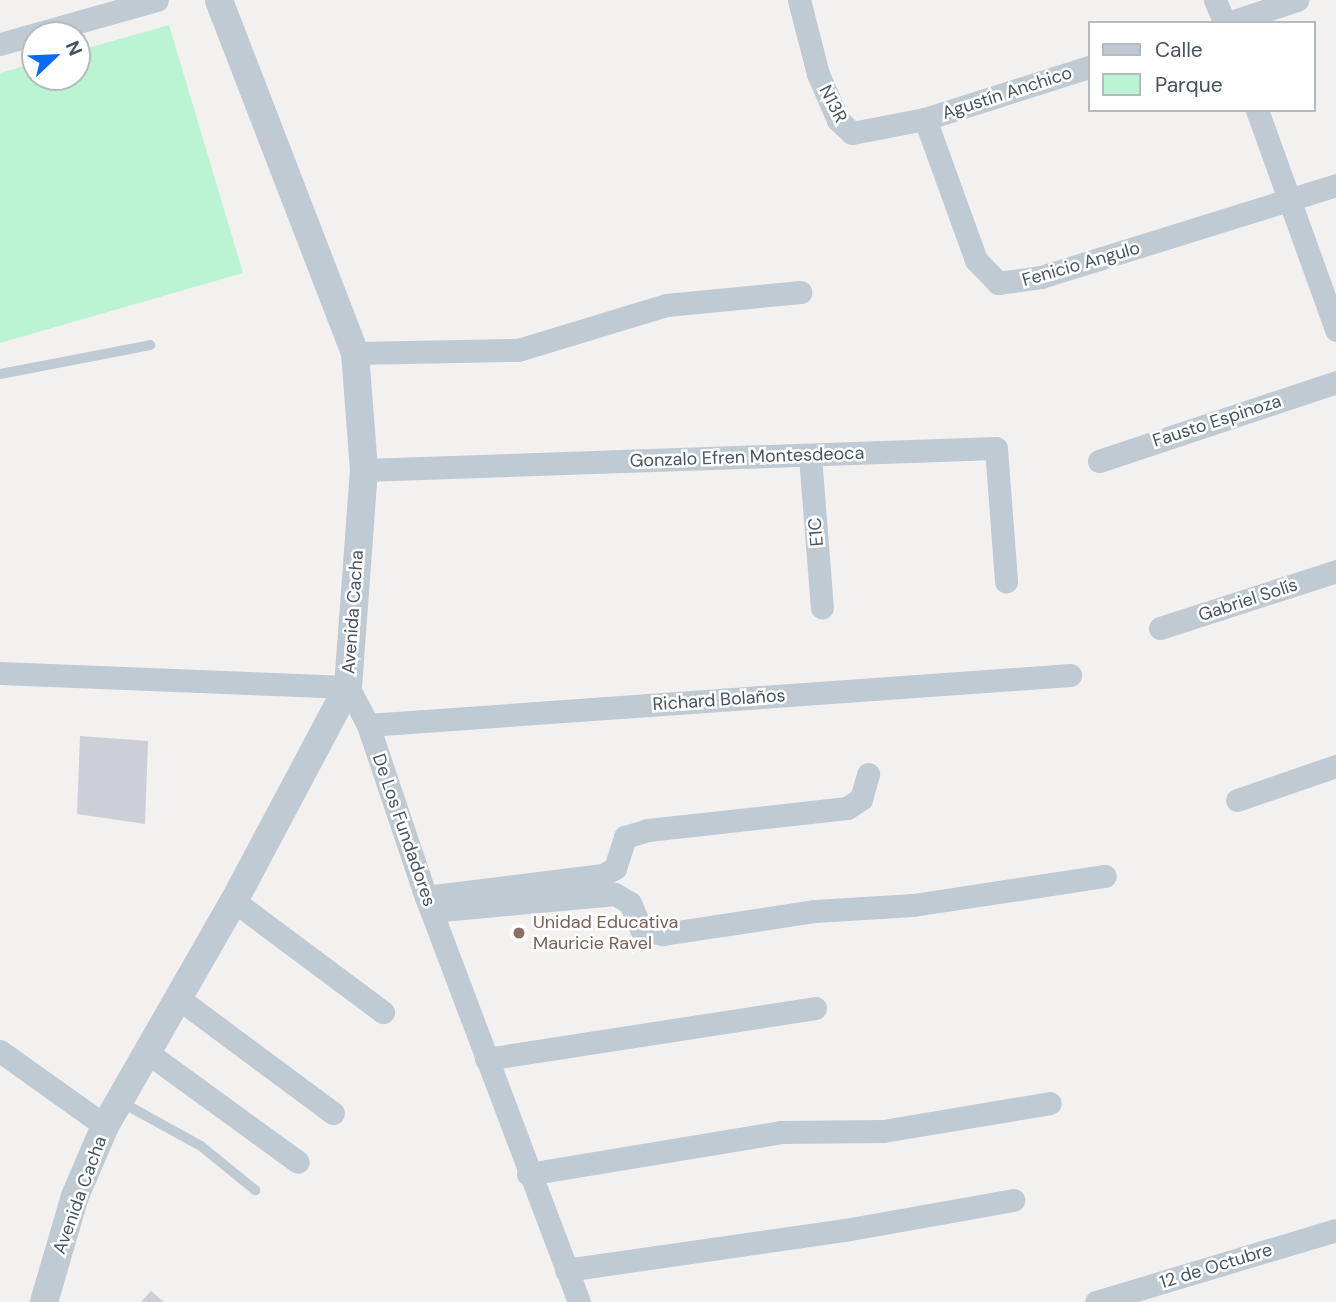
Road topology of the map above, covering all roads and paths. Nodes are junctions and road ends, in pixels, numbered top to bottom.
1 (157, 0) edge
2 (219, 0) edge
3 (799, 0) edge
4 (1215, 0) edge
5 (1297, 0) edge
6 (1225, 21) edge
7 (1232, 21) edge
8 (0, 44) edge
9 (1088, 67) edge
10 (1258, 112) edge
11 (925, 119) junction
12 (1336, 185) edge
13 (1289, 200) junction
14 (800, 292) dead end
15 (1336, 330) edge
16 (150, 345) dead end
17 (355, 353) junction
18 (0, 374) edge
19 (1336, 382) edge
20 (810, 456) junction
21 (1099, 461) dead end
22 (364, 470) junction
23 (1336, 571) edge
24 (1006, 582) dead end
25 (822, 608) dead end
26 (1160, 628) dead end
27 (0, 673) edge
28 (1070, 675) dead end
29 (348, 687) junction
30 (368, 725) junction
31 (1336, 766) edge
32 (868, 774) dead end
33 (1237, 800) dead end
34 (1105, 876) dead end
35 (234, 901) junction
36 (429, 904) junction
37 (178, 998) junction
38 (815, 1008) dead end
39 (383, 1012) dead end
40 (0, 1051) edge
41 (148, 1053) junction
42 (486, 1059) junction
43 (119, 1100) junction
44 (1049, 1103) dead end
45 (333, 1113) dead end
46 (105, 1126) junction
47 (298, 1162) dead end
48 (528, 1174) junction
49 (256, 1190) dead end
50 (1013, 1199) dead end
51 (1336, 1230) edge
52 (566, 1269) junction
53 (44, 1302) edge
54 (579, 1302) edge
55 (1096, 1302) edge

1 - 8 street
2 - 17 street, Avenida Cacha
3 - 11 street, N13R
4 - 6 street
5 - 7 street
9 - 11 street, Agustín Anchico
10 - 13 street
11 - 13 street, Fenicio Angulo
12 - 13 street, Fenicio Angulo
13 - 15 street
14 - 17 street
16 - 18 lane
17 - 22 street, Avenida Cacha
19 - 21 street, Fausto Espinoza
20 - 22 street, Gonzalo Efren Montesdeoca
20 - 24 street, Gonzalo Efren Montesdeoca
20 - 25 street, E1C
22 - 29 street, Avenida Cacha
23 - 26 street, Gabriel Solís
27 - 29 street
28 - 30 street, Richard Bolaños
29 - 30 street, De Los Fundadores
29 - 35 street, Avenida Cacha
30 - 36 street, De Los Fundadores
31 - 33 street
32 - 36 street
34 - 36 street
35 - 37 street, Avenida Cacha
35 - 39 street
36 - 42 street, De Los Fundadores
37 - 41 street, Avenida Cacha
37 - 45 street
38 - 42 street
40 - 46 street
41 - 43 street, Avenida Cacha
41 - 47 street
42 - 48 street, De Los Fundadores
43 - 46 street, Avenida Cacha
43 - 49 lane
44 - 48 street
46 - 53 street, Avenida Cacha
48 - 52 street, De Los Fundadores
50 - 52 street
51 - 55 street, 12 de Octubre
52 - 54 street, De Los Fundadores

